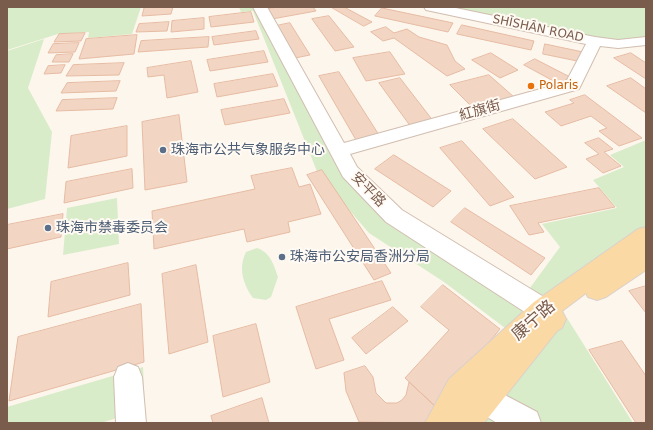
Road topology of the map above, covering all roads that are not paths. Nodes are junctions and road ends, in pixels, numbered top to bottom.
1 (260, 7) edge
2 (431, 7) edge
3 (595, 41) junction
4 (646, 41) edge
5 (339, 151) junction
6 (646, 236) edge
7 (646, 257) edge
8 (543, 310) junction
9 (128, 377) dead end
10 (484, 399) junction
11 (130, 423) edge
12 (440, 423) edge
13 (465, 423) edge
14 (526, 423) edge

1 - 5 street, 安平路
2 - 3 street, SHĪSHĀN ROAD
3 - 4 street, SHĪSHĀN ROAD
3 - 5 street, 紅旗街
5 - 8 street, 安平路
6 - 8 main road, 康宁路
7 - 10 main road, 康宁路
8 - 12 main road, 康宁路
9 - 11 street
10 - 13 main road, 康宁路
10 - 14 street

